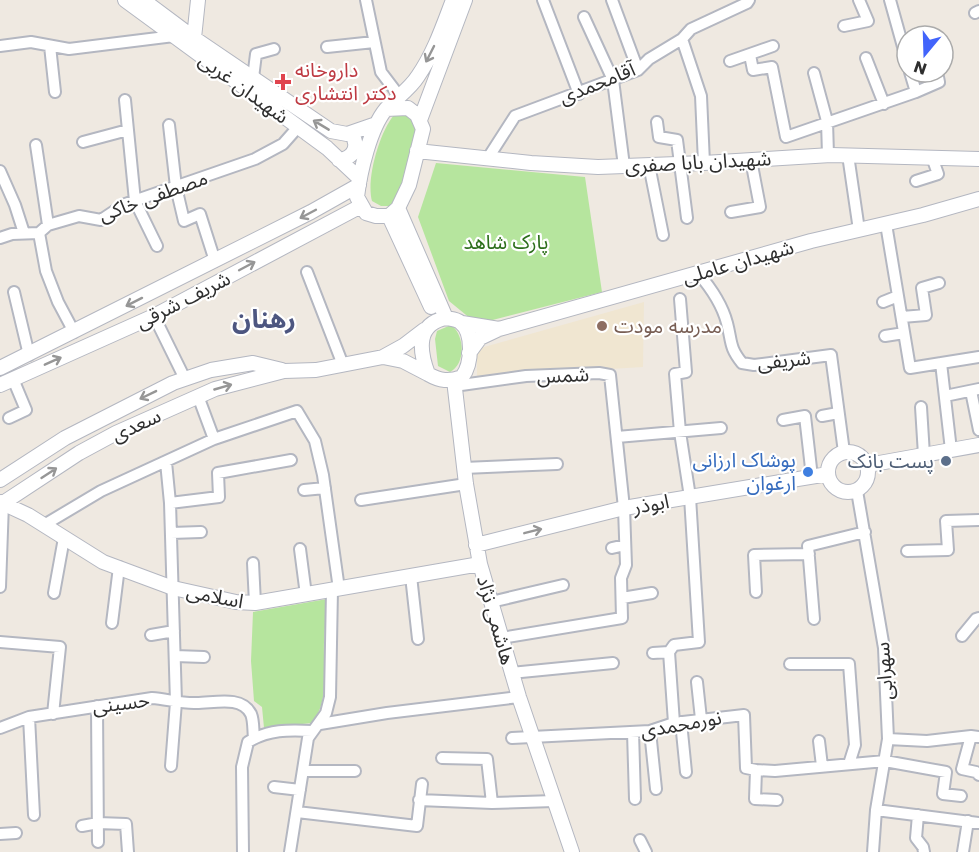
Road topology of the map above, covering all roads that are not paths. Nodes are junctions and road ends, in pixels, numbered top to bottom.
1 (125, 0) edge
2 (143, 0) edge
3 (198, 0) edge
4 (366, 0) edge
5 (453, 0) edge
6 (465, 0) edge
7 (543, 0) edge
8 (612, 0) edge
9 (749, 0) edge
10 (859, 0) edge
11 (890, 0) edge
12 (584, 17) dead end
13 (897, 24) edge
14 (844, 26) dead end
15 (174, 36) junction
16 (194, 38) junction
17 (682, 39) junction
18 (374, 42) junction
19 (0, 46) edge
20 (51, 46) junction
21 (773, 46) dead end
22 (327, 47) dead end
23 (274, 49) dead end
24 (750, 54) junction
25 (866, 58) dead end
26 (730, 61) dead end
27 (638, 69) junction
28 (814, 73) dead end
29 (419, 76) junction
30 (253, 78) junction
31 (613, 80) junction
32 (434, 82) junction
33 (914, 84) edge
34 (934, 84) edge
35 (55, 92) dead end
36 (916, 92) junction
37 (579, 93) junction
38 (400, 97) junction
39 (125, 100) dead end
40 (884, 104) junction
41 (387, 109) junction
42 (420, 120) junction
43 (827, 121) junction
44 (657, 122) dead end
45 (376, 124) junction
46 (169, 125) dead end
47 (298, 127) junction
48 (128, 130) junction
49 (351, 133) junction
50 (83, 142) dead end
51 (36, 145) dead end
52 (417, 151) junction
53 (828, 155) junction
54 (848, 155) junction
55 (932, 157) junction
56 (488, 159) junction
57 (979, 159) edge
58 (339, 160) junction
59 (752, 160) junction
60 (704, 163) junction
61 (680, 164) junction
62 (649, 165) junction
63 (624, 166) junction
64 (0, 171) edge
65 (359, 182) junction
66 (916, 182) dead end
67 (176, 188) junction
68 (979, 200) edge
69 (135, 201) junction
70 (361, 206) junction
71 (393, 212) junction
72 (731, 212) dead end
73 (687, 218) dead end
74 (886, 224) junction
75 (48, 225) junction
76 (859, 230) junction
77 (24, 233) junction
78 (39, 233) junction
79 (663, 236) dead end
80 (0, 238) edge
81 (157, 246) dead end
82 (215, 261) junction
83 (307, 272) dead end
84 (698, 273) junction
85 (939, 284) dead end
86 (14, 292) dead end
87 (898, 296) junction
88 (680, 299) dead end
89 (884, 302) dead end
90 (154, 316) junction
91 (902, 317) junction
92 (441, 319) junction
93 (462, 323) junction
94 (499, 329) junction
95 (424, 330) junction
96 (74, 332) junction
97 (904, 333) junction
98 (885, 336) dead end
99 (469, 354) junction
100 (28, 355) junction
101 (383, 357) junction
102 (979, 357) edge
103 (941, 363) junction
104 (343, 365) junction
105 (0, 368) edge
106 (284, 371) junction
107 (428, 374) junction
108 (184, 379) junction
109 (6, 382) edge
110 (454, 383) junction
111 (975, 390) edge
112 (198, 396) junction
113 (945, 396) junction
114 (921, 407) dead end
115 (838, 413) junction
116 (822, 416) dead end
117 (9, 418) dead end
118 (783, 420) dead end
119 (721, 428) dead end
120 (979, 430) edge
121 (680, 432) junction
122 (617, 437) junction
123 (214, 439) junction
124 (979, 445) edge
125 (951, 450) junction
126 (844, 452) junction
127 (924, 455) junction
128 (291, 460) dead end
129 (166, 462) junction
130 (557, 464) dead end
131 (868, 465) junction
132 (464, 468) junction
133 (828, 474) junction
134 (812, 477) junction
135 (0, 479) edge
136 (466, 484) junction
137 (324, 488) junction
138 (304, 490) dead end
139 (857, 491) junction
140 (690, 497) junction
141 (361, 500) dead end
142 (170, 503) junction
143 (1, 504) edge
144 (624, 508) junction
145 (979, 520) edge
146 (44, 525) junction
147 (201, 532) dead end
148 (865, 532) junction
149 (171, 533) junction
150 (64, 537) junction
151 (625, 545) junction
152 (476, 546) junction
153 (612, 548) dead end
154 (300, 549) dead end
155 (907, 551) dead end
156 (809, 554) junction
157 (253, 563) dead end
158 (480, 564) junction
159 (118, 567) junction
160 (411, 576) junction
161 (563, 585) dead end
162 (0, 587) edge
163 (173, 588) junction
164 (335, 590) junction
165 (652, 592) dead end
166 (756, 592) dead end
167 (54, 593) dead end
168 (306, 595) junction
169 (622, 598) junction
170 (491, 602) junction
171 (255, 603) junction
172 (979, 618) edge
173 (814, 619) dead end
174 (112, 623) dead end
175 (174, 632) junction
176 (150, 635) dead end
177 (962, 636) dead end
178 (501, 638) junction
179 (418, 639) dead end
180 (0, 642) edge
181 (669, 652) junction
182 (653, 653) dead end
183 (175, 656) junction
184 (204, 657) dead end
185 (613, 663) dead end
186 (790, 664) dead end
187 (511, 673) junction
188 (697, 682) dead end
189 (519, 697) junction
190 (176, 702) junction
191 (97, 706) junction
192 (53, 714) junction
193 (29, 717) junction
194 (701, 719) junction
195 (677, 723) junction
196 (316, 727) junction
197 (0, 728) edge
198 (650, 731) junction
199 (633, 732) junction
200 (534, 736) junction
201 (975, 736) edge
202 (254, 738) junction
203 (512, 738) dead end
204 (888, 739) junction
205 (819, 741) dead end
206 (442, 759) dead end
207 (885, 761) junction
208 (849, 764) junction
209 (171, 766) dead end
210 (822, 766) junction
211 (756, 770) junction
212 (303, 771) junction
213 (356, 771) dead end
214 (686, 772) dead end
215 (979, 775) edge
216 (422, 784) dead end
217 (274, 787) dead end
218 (656, 789) dead end
219 (300, 790) junction
220 (961, 796) dead end
221 (635, 799) dead end
222 (419, 800) junction
223 (777, 800) dead end
224 (554, 801) junction
225 (492, 803) junction
226 (876, 810) junction
227 (297, 812) junction
228 (34, 815) dead end
229 (918, 815) junction
230 (973, 822) edge
231 (98, 823) junction
232 (82, 826) dead end
233 (16, 833) dead end
234 (0, 834) edge
235 (640, 840) dead end
236 (98, 842) dead end
237 (128, 852) edge
238 (243, 852) edge
239 (290, 852) edge
240 (572, 852) edge
241 (646, 852) edge
242 (873, 852) edge
243 (924, 852) edge
244 (963, 852) edge

1 - 15 street, شهیدان غربی
2 - 16 street, شهیدان غربی
3 - 16 street
4 - 18 street
5 -> 29 street
6 - 32 street
7 - 37 street
8 - 27 street
9 - 17 street, آقامحمدی
10 - 14 street
11 - 13 street
12 - 31 street
15 - 20 street
15 - 47 street, شهیدان غربی
16 - 30 street, شهیدان غربی
17 - 27 street, آقامحمدی
17 - 60 street
18 - 22 street
18 - 38 street
19 - 20 street
20 - 35 street
21 - 24 street
23 - 30 street
24 - 26 street
24 - 43 street
25 - 40 street
27 - 31 street, آقامحمدی
28 - 43 street
29 - 32 street
29 - 38 street
49 -> 30 street, شهیدان غربی
31 - 37 street, آقامحمدی
31 - 63 street
32 - 42 street
33 - 36 street
34 - 36 street
36 - 40 street
37 - 56 street, آقامحمدی
38 - 41 street
39 - 48 street
40 - 43 street
41 - 42 street
41 - 45 street
42 - 52 street
43 - 53 street
44 - 61 street
45 - 49 street
45 - 65 street
46 - 67 street
47 - 58 street, شهیدان غربی
47 - 67 street, مصطفی خاکی
48 - 50 street
48 - 69 street
49 - 58 street
51 - 75 street
52 - 56 street, شهیدان بابا صفری
52 - 71 street
53 - 54 street, شهیدان بابا صفری
53 - 59 street, شهیدان بابا صفری
54 - 55 street, شهیدان بابا صفری
54 - 76 street
55 - 57 street, شهیدان بابا صفری
55 - 66 street
56 - 63 street, شهیدان بابا صفری
58 - 65 street, شهیدان غربی
59 - 60 street, شهیدان بابا صفری
59 - 72 street
60 - 61 street, شهیدان بابا صفری
61 - 62 street, شهیدان بابا صفری
61 - 73 street
62 - 63 street, شهیدان بابا صفری
62 - 79 street
64 - 77 street
65 - 70 street
65 -> 82 street, شریف شرقی
67 - 69 street, مصطفی خاکی
67 - 82 street
68 - 74 street, شهیدان عاملی
69 - 75 street, مصطفی خاکی
69 - 81 street
70 - 71 street
90 -> 70 street, شریف شرقی
71 - 92 street
74 - 76 street, شهیدان عاملی
74 - 87 street
75 - 78 street, مصطفی خاکی
76 - 84 street, شهیدان عاملی
77 - 78 street
77 - 80 street
78 - 96 street
82 -> 96 street, شریف شرقی
83 - 104 street
84 - 94 street, شهیدان عاملی
84 - 115 street, شریفی
85 - 91 street
86 - 100 street
87 - 89 street
87 - 91 street
88 - 121 street
90 - 108 street
109 -> 90 street, شریف شرقی
91 - 97 street
92 - 93 street
92 - 95 street
93 - 94 street, شهیدان عاملی
93 - 99 street
94 - 99 street, شهیدان عاملی
95 - 101 street
95 - 107 street
96 - 100 street, شریف شرقی
97 - 98 street
97 - 103 street
99 - 110 street
100 - 105 street, شریف شرقی
101 - 104 street, سعدی
101 - 107 street
102 - 103 street
103 - 113 street
104 - 106 street, سعدی
106 - 108 street, سعدی
112 -> 106 street, سعدی
107 - 110 street
108 - 112 street
108 -> 135 street, سعدی
109 - 117 street
110 - 122 street, شمس
110 - 132 street, هاشمی نژاد
111 - 113 street
111 - 120 street
112 - 123 street
143 -> 112 street, سعدی
113 - 125 street
114 - 127 street
115 - 116 street
115 - 126 street, شریفی
118 - 134 street
119 - 121 street
121 - 122 street
121 - 140 street
122 - 144 street, شمس
123 - 129 street
123 - 137 street
124 - 125 street
125 - 127 street
126 - 131 street
126 - 133 street
127 - 131 street
128 - 142 street
129 - 142 street
129 - 146 street
130 - 132 street
131 - 139 street
132 - 136 street, هاشمی نژاد
133 - 134 street, ابوذر
133 - 139 street
134 - 140 street, ابوذر
136 - 141 street
136 - 152 street, هاشمی نژاد
137 - 138 street
137 - 164 street
139 - 148 street, سهرابی
140 - 144 street, ابوذر
140 - 181 street
142 - 149 street
143 - 146 street, اسلامی
143 - 162 street
144 - 151 street, شمس
152 -> 144 street, ابوذر
145 - 155 street
146 - 150 street, اسلامی
147 - 149 street
148 - 156 street
148 - 204 street, سهرابی
149 - 163 street
150 - 159 street, اسلامی
150 - 167 street
151 - 153 street
151 - 169 street, شمس
152 - 158 street, هاشمی نژاد
154 - 168 street
156 - 166 street
156 - 173 street
157 - 171 street
158 - 160 street, اسلامی
158 - 170 street, هاشمی نژاد
159 - 163 street, اسلامی
159 - 174 street
160 - 164 street, اسلامی
160 - 179 street
161 - 170 street
163 - 171 street, اسلامی
163 - 175 street
164 - 168 street, اسلامی
164 - 196 street
165 - 169 street
168 - 171 street, اسلامی
169 - 178 street, شمس
170 - 178 street, هاشمی نژاد
172 - 177 street
175 - 176 street
175 - 183 street
178 - 187 street, هاشمی نژاد
180 - 192 street
181 - 182 street
181 - 195 street
183 - 184 street
183 - 190 street
185 - 187 street
186 - 208 street
187 - 189 street, هاشمی نژاد
188 - 194 street
189 - 196 street
189 - 200 street, هاشمی نژاد
190 - 191 street, حسینی
190 - 202 street, حسینی
190 - 209 street
191 - 192 street, حسینی
191 - 231 street
192 - 193 street, حسینی
193 - 197 street, حسینی
193 - 228 street
194 - 195 street, نورمحمدی
194 - 211 street, نورمحمدی
195 - 198 street, نورمحمدی
195 - 214 street
196 - 202 street
196 - 212 street
198 - 199 street, نورمحمدی
198 - 218 street
199 - 200 street, نورمحمدی
199 - 221 street
200 - 203 street, نورمحمدی
200 - 224 street, هاشمی نژاد
201 - 204 street
201 - 215 street
202 - 238 street
204 - 207 street, سهرابی
205 - 210 street
206 - 225 street
207 - 208 street
207 - 220 street
207 - 226 street, سهرابی
208 - 210 street
210 - 211 street
211 - 223 street
212 - 213 street
212 - 219 street
216 - 222 street
217 - 219 street
219 - 227 street
222 - 225 street
222 - 227 street
224 - 225 street
224 - 240 street, هاشمی نژاد
226 - 229 street
226 - 242 street, سهرابی
227 - 239 street
229 - 230 street
229 - 243 street
230 - 244 street
231 - 232 street
231 - 236 street
231 - 237 street
233 - 234 street
235 - 241 street

